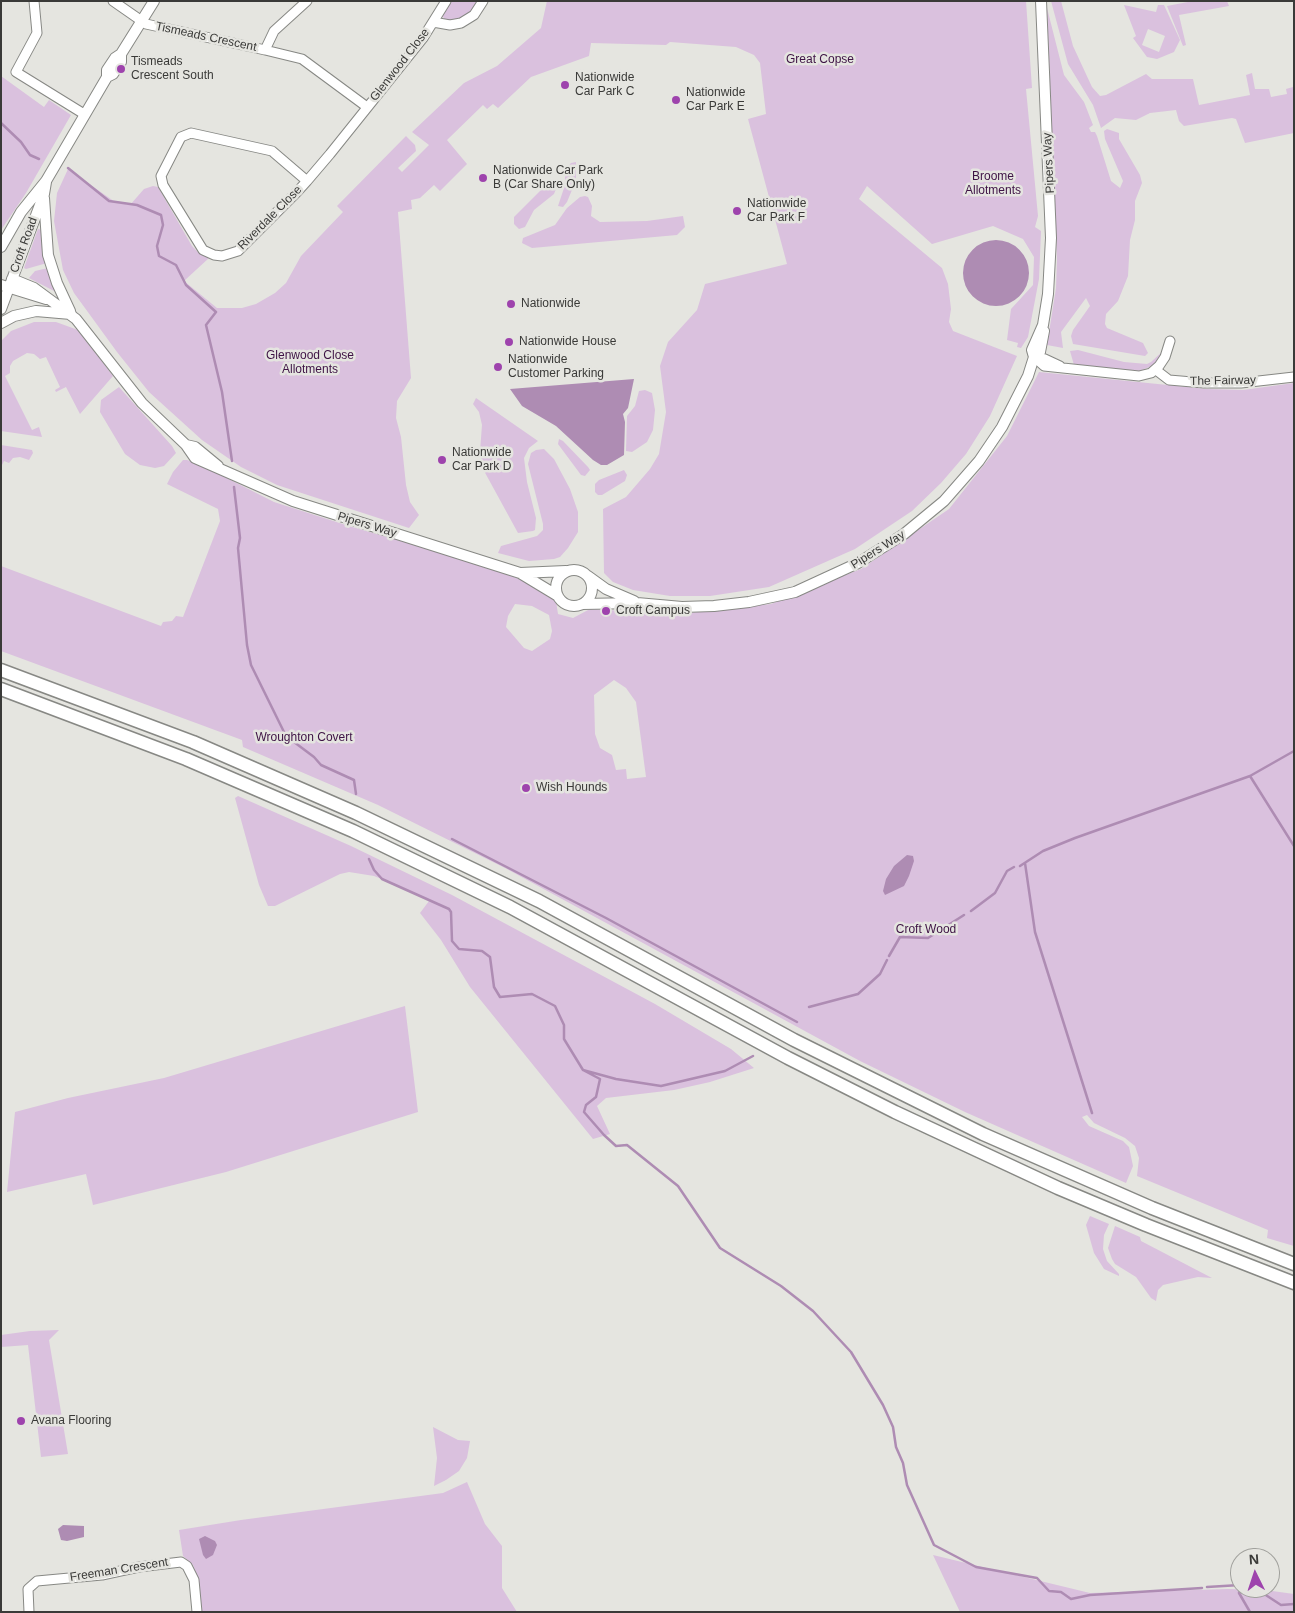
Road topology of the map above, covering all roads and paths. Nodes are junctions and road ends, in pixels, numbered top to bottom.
1 (34, 1) edge
2 (114, 1) edge
3 (154, 1) edge
4 (307, 1) edge
5 (446, 1) edge
6 (483, 1) edge
7 (1041, 1) edge
8 (141, 22) junction
9 (433, 22) junction
10 (265, 50) junction
11 (366, 107) junction
12 (84, 114) junction
13 (359, 117) joint
14 (307, 180) junction
15 (46, 181) junction
16 (44, 194) junction
17 (1, 247) edge
18 (5, 285) edge
19 (1, 309) edge
20 (72, 314) junction
21 (1, 324) edge
22 (1170, 341) dead end
23 (1034, 357) junction
24 (1156, 370) junction
25 (1294, 377) edge
26 (566, 571) junction
27 (520, 572) junction
28 (588, 575) junction
29 (558, 596) junction
30 (637, 603) junction
31 (582, 604) junction
32 (1, 670) edge
33 (1, 689) edge
34 (1294, 1264) edge
35 (1294, 1283) edge
36 (29, 1612) edge
37 (197, 1612) edge

1 - 12 street
2 - 8 street
3 - 8 main road, Croft Road
4 - 10 street, Tismeads Crescent
5 - 9 street, Glenwood Close
6 - 9 street, Glenwood Close
7 - 23 main road, Pipers Way
8 - 10 street, Tismeads Crescent
8 - 12 main road, Croft Road
9 - 11 street, Glenwood Close
10 - 11 street, Glenwood Close
11 - 13 street, Glenwood Close
12 - 15 main road, Croft Road
13 - 14 street, Riverdale Close
14 - 14 street, Riverdale Close
15 - 16 main road, Croft Road
15 - 17 main road, Croft Road
16 - 18 main road, Croft Road
16 - 20 main road
18 - 19 main road, Croft Road
18 - 20 main road, Pipers Way
20 - 21 main road
20 - 27 main road, Pipers Way
22 - 24 street
23 - 24 street
23 - 30 main road, Pipers Way
24 - 25 street, The Fairway
26 - 27 main road, Pipers Way
26 - 28 main road
26 - 29 main road
27 - 29 main road, Pipers Way
28 - 30 main road, Pipers Way
28 - 31 main road
29 - 31 main road
30 - 31 main road, Pipers Way
32 - 34 highway
33 - 35 highway
36 - 37 street, Freeman Crescent

